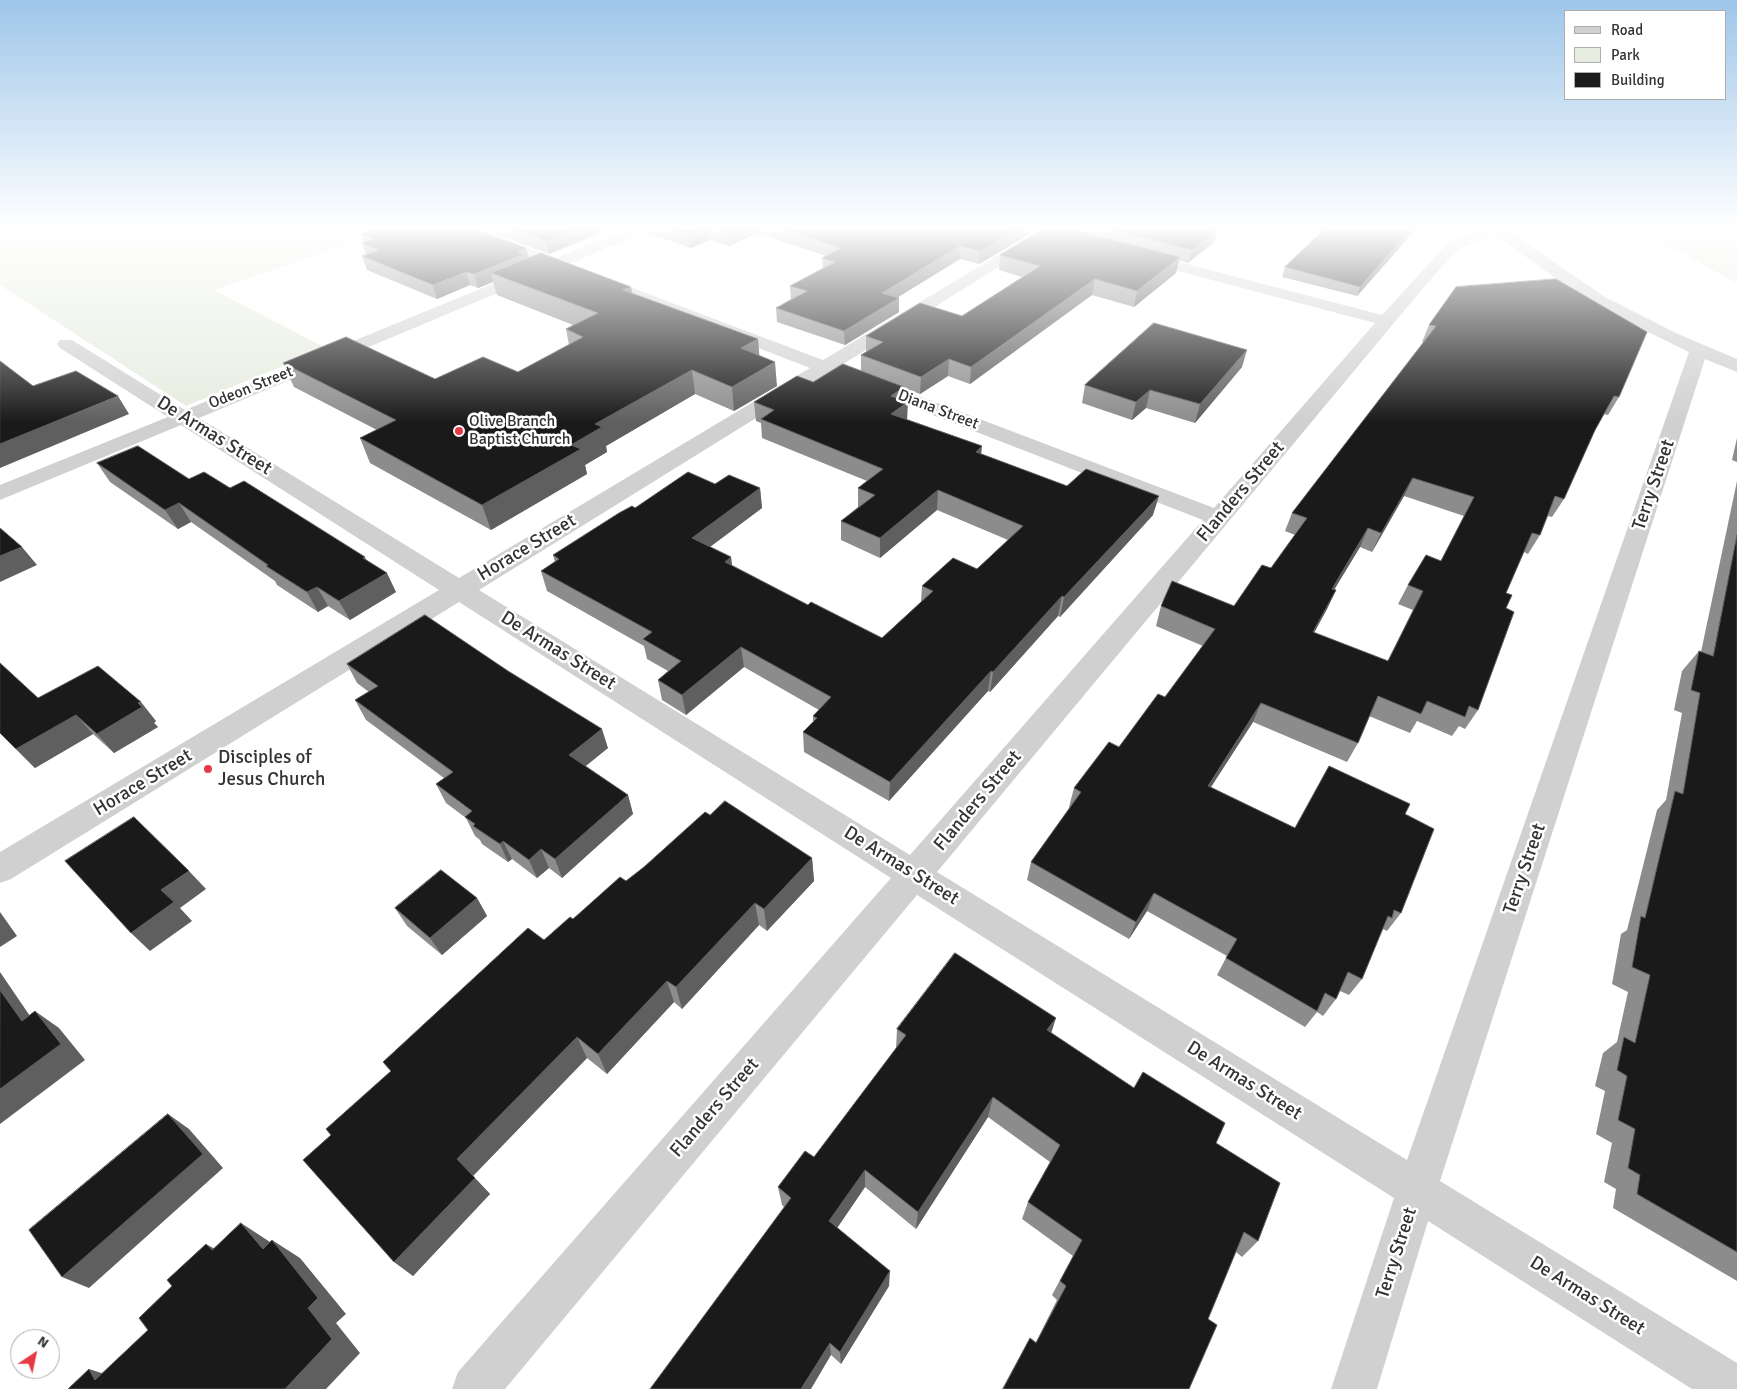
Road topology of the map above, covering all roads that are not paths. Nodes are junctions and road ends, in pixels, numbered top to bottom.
1 (482, 293) edge
2 (632, 293) edge
3 (947, 293) edge
4 (1278, 293) edge
5 (1411, 293) edge
6 (1587, 293) edge
7 (1386, 321) junction
8 (66, 344) dead end
9 (1700, 350) junction
10 (1737, 366) edge
11 (825, 367) junction
12 (183, 417) junction
13 (0, 493) edge
14 (1220, 518) junction
15 (459, 590) junction
16 (0, 870) edge
17 (915, 875) junction
18 (1417, 1190) junction
19 (475, 1389) edge
20 (1354, 1389) edge
21 (1735, 1389) edge

1 - 12 street, Odeon Street
2 - 11 street, Diana Street
3 - 11 street, Horace Street
4 - 7 street
5 - 7 street, Flanders Street
6 - 9 street
7 - 14 street, Flanders Street
8 - 12 street, De Armas Street
9 - 10 street
9 - 18 street, Terry Street
11 - 14 street, Diana Street
11 - 15 street, Horace Street
12 - 13 street, Odeon Street
12 - 15 street, De Armas Street
14 - 17 street, Flanders Street
15 - 16 street, Horace Street
15 - 17 street, De Armas Street
17 - 18 street, De Armas Street
17 - 19 street, Flanders Street
18 - 20 street, Terry Street
18 - 21 street, De Armas Street

